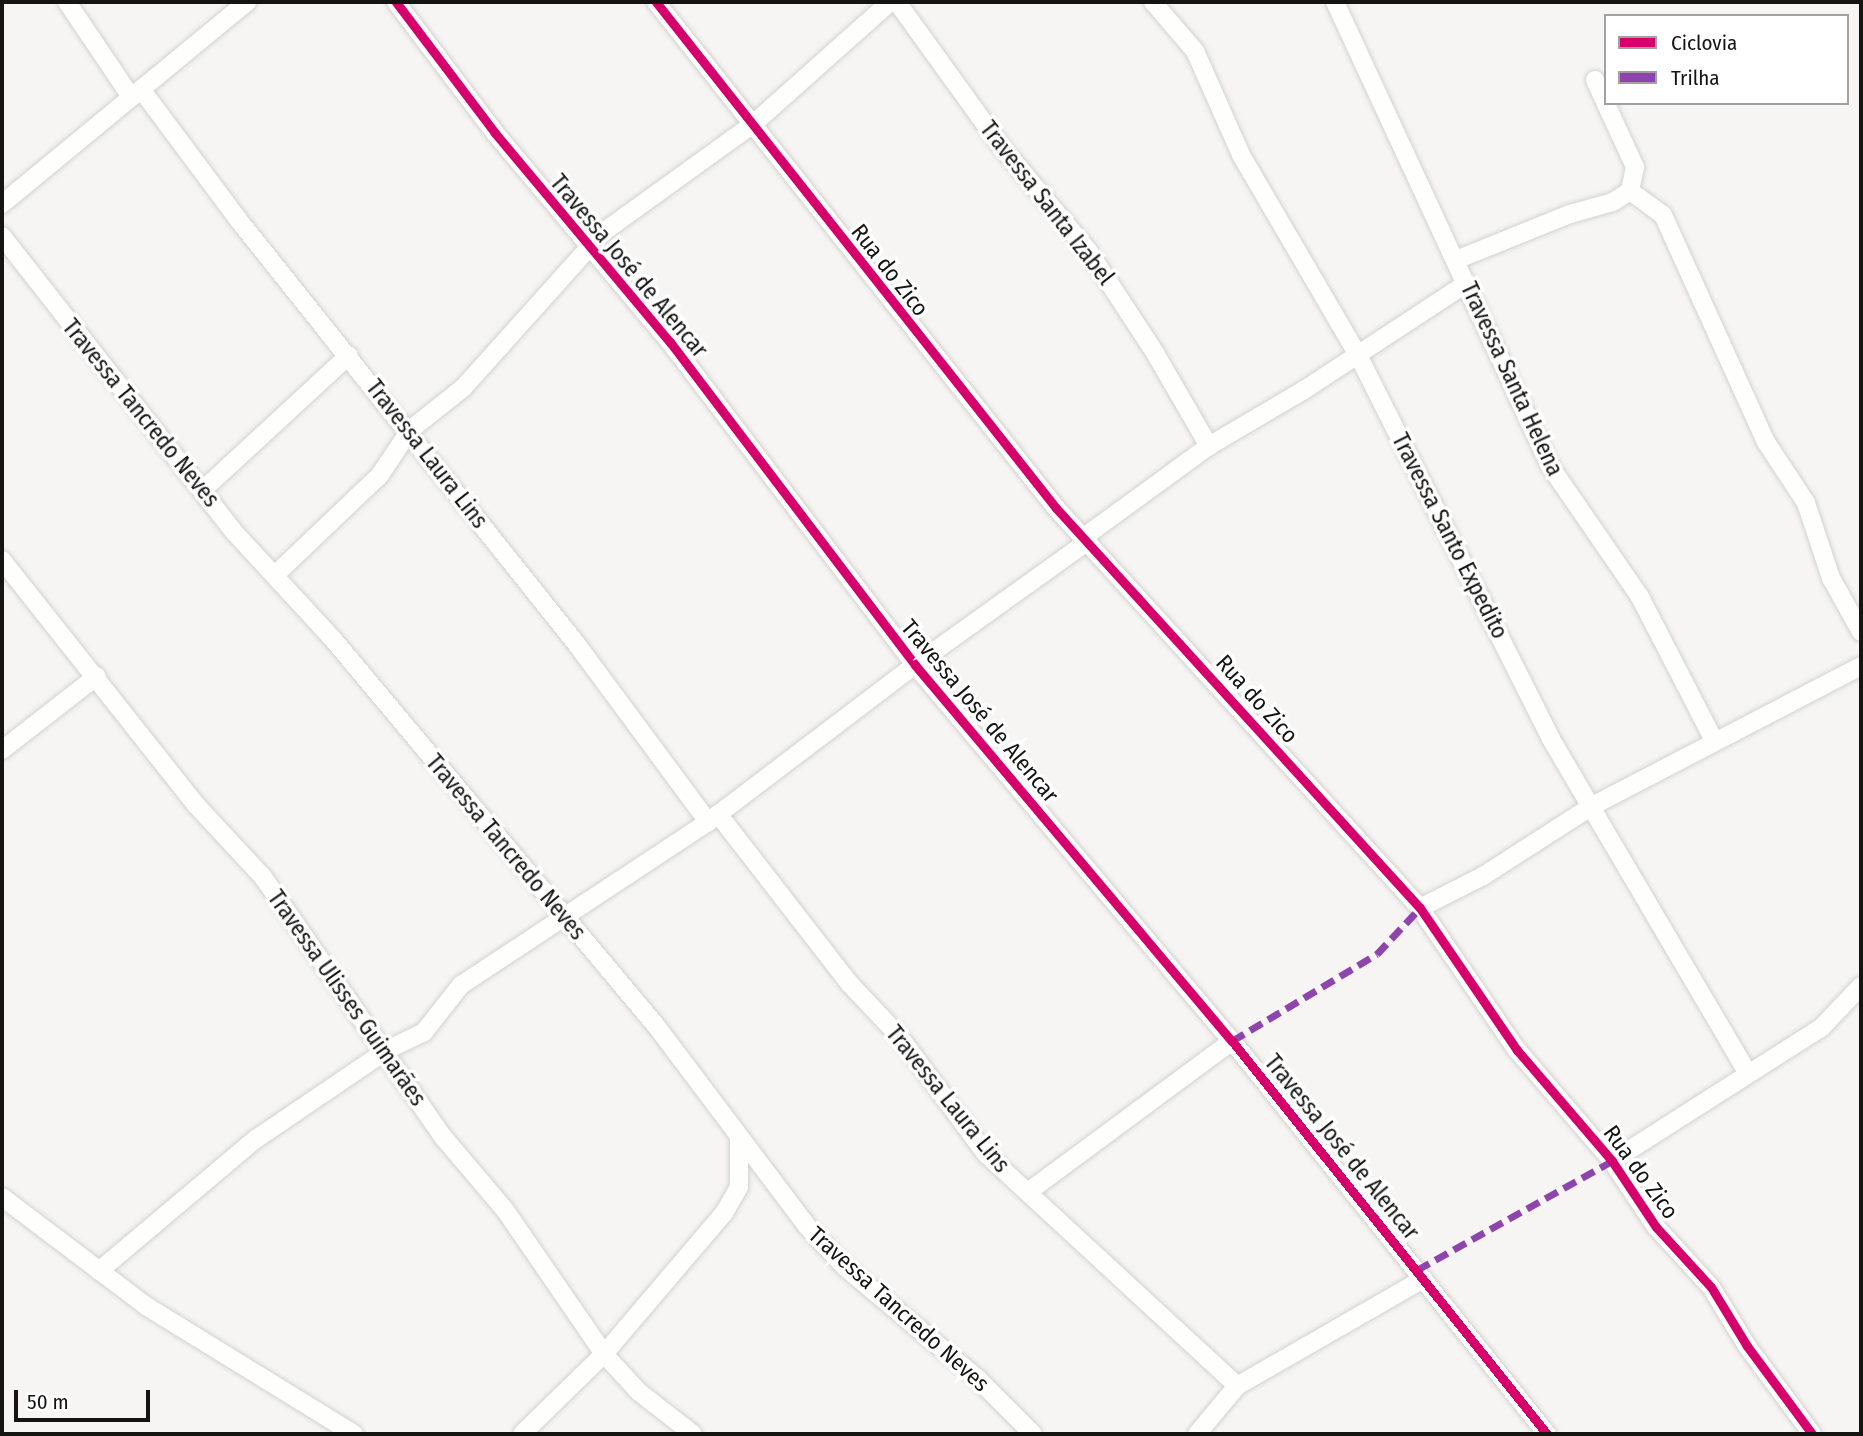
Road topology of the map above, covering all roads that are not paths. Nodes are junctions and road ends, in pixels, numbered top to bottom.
1 (67, 2) edge
2 (247, 2) edge
3 (396, 2) edge
4 (656, 2) edge
5 (890, 2) edge
6 (897, 2) edge
7 (1153, 2) edge
8 (1335, 2) edge
9 (1595, 80) dead end
10 (136, 93) junction
11 (1604, 100) edge
12 (1606, 105) edge
13 (752, 125) junction
14 (1630, 191) junction
15 (2, 204) edge
16 (2, 236) edge
17 (591, 244) junction
18 (1457, 260) junction
19 (1467, 283) junction
20 (349, 355) junction
21 (1358, 355) junction
22 (410, 430) junction
23 (1209, 446) junction
24 (204, 489) junction
25 (1086, 539) junction
26 (2, 560) edge
27 (275, 575) junction
28 (1861, 632) edge
29 (915, 665) junction
30 (1861, 666) edge
31 (97, 676) junction
32 (1715, 742) junction
33 (2, 750) edge
34 (1592, 806) junction
35 (713, 818) junction
36 (1420, 908) junction
37 (564, 915) junction
38 (1861, 986) edge
39 (1232, 1041) junction
40 (387, 1050) junction
41 (1748, 1073) junction
42 (739, 1141) junction
43 (1612, 1161) junction
44 (1028, 1192) junction
45 (2, 1198) edge
46 (99, 1270) junction
47 (1423, 1279) junction
48 (604, 1354) junction
49 (1237, 1386) junction
50 (354, 1434) edge
51 (522, 1434) edge
52 (693, 1434) edge
53 (1033, 1434) edge
54 (1197, 1434) edge
55 (1547, 1434) edge
56 (1812, 1434) edge

1 - 10 street, Travessa Laura Lins
2 - 10 street
3 - 17 street, Travessa José de Alencar
4 - 13 street, Rua do Zico
5 - 13 street
6 - 23 street, Travessa Santa Izabel
7 - 21 street, Travessa Santo Expedito
8 - 18 street, Travessa Santa Helena
9 - 11 street
10 - 15 street
10 - 20 street, Travessa Laura Lins
12 - 14 street
13 - 17 street
13 - 25 street, Rua do Zico
14 - 18 street
14 - 28 street
16 - 24 street, Travessa Tancredo Neves
17 - 22 street
17 - 29 street, Travessa José de Alencar
18 - 19 street, Travessa Santa Helena
19 - 21 street
19 - 32 street, Travessa Santa Helena
20 - 22 street, Travessa Laura Lins
20 - 24 street
21 - 23 street
21 - 34 street, Travessa Santo Expedito
22 - 27 street
22 - 35 street, Travessa Laura Lins
23 - 25 street
24 - 27 street, Travessa Tancredo Neves
25 - 29 street
25 - 36 street, Rua do Zico
26 - 31 street, Travessa Ulisses Guimarães
27 - 37 street, Travessa Tancredo Neves
29 - 35 street
29 - 39 street, Travessa José de Alencar
30 - 32 street
31 - 33 street
31 - 40 street, Travessa Ulisses Guimarães
32 - 34 street
34 - 36 street
34 - 41 street, Travessa Santo Expedito
35 - 37 street
35 - 44 street, Travessa Laura Lins
36 - 43 street, Rua do Zico
37 - 40 street
37 - 42 street, Travessa Tancredo Neves
38 - 41 street
39 - 44 street
39 - 47 street, Travessa José de Alencar
40 - 46 street
40 - 48 street, Travessa Ulisses Guimarães
41 - 43 street
42 - 48 street
42 - 53 street, Travessa Tancredo Neves
43 - 56 street, Rua do Zico
44 - 49 street, Travessa Laura Lins
45 - 46 street
46 - 50 street
47 - 49 street
47 - 55 street, Travessa José de Alencar
48 - 51 street
48 - 52 street, Travessa Ulisses Guimarães
49 - 54 street

